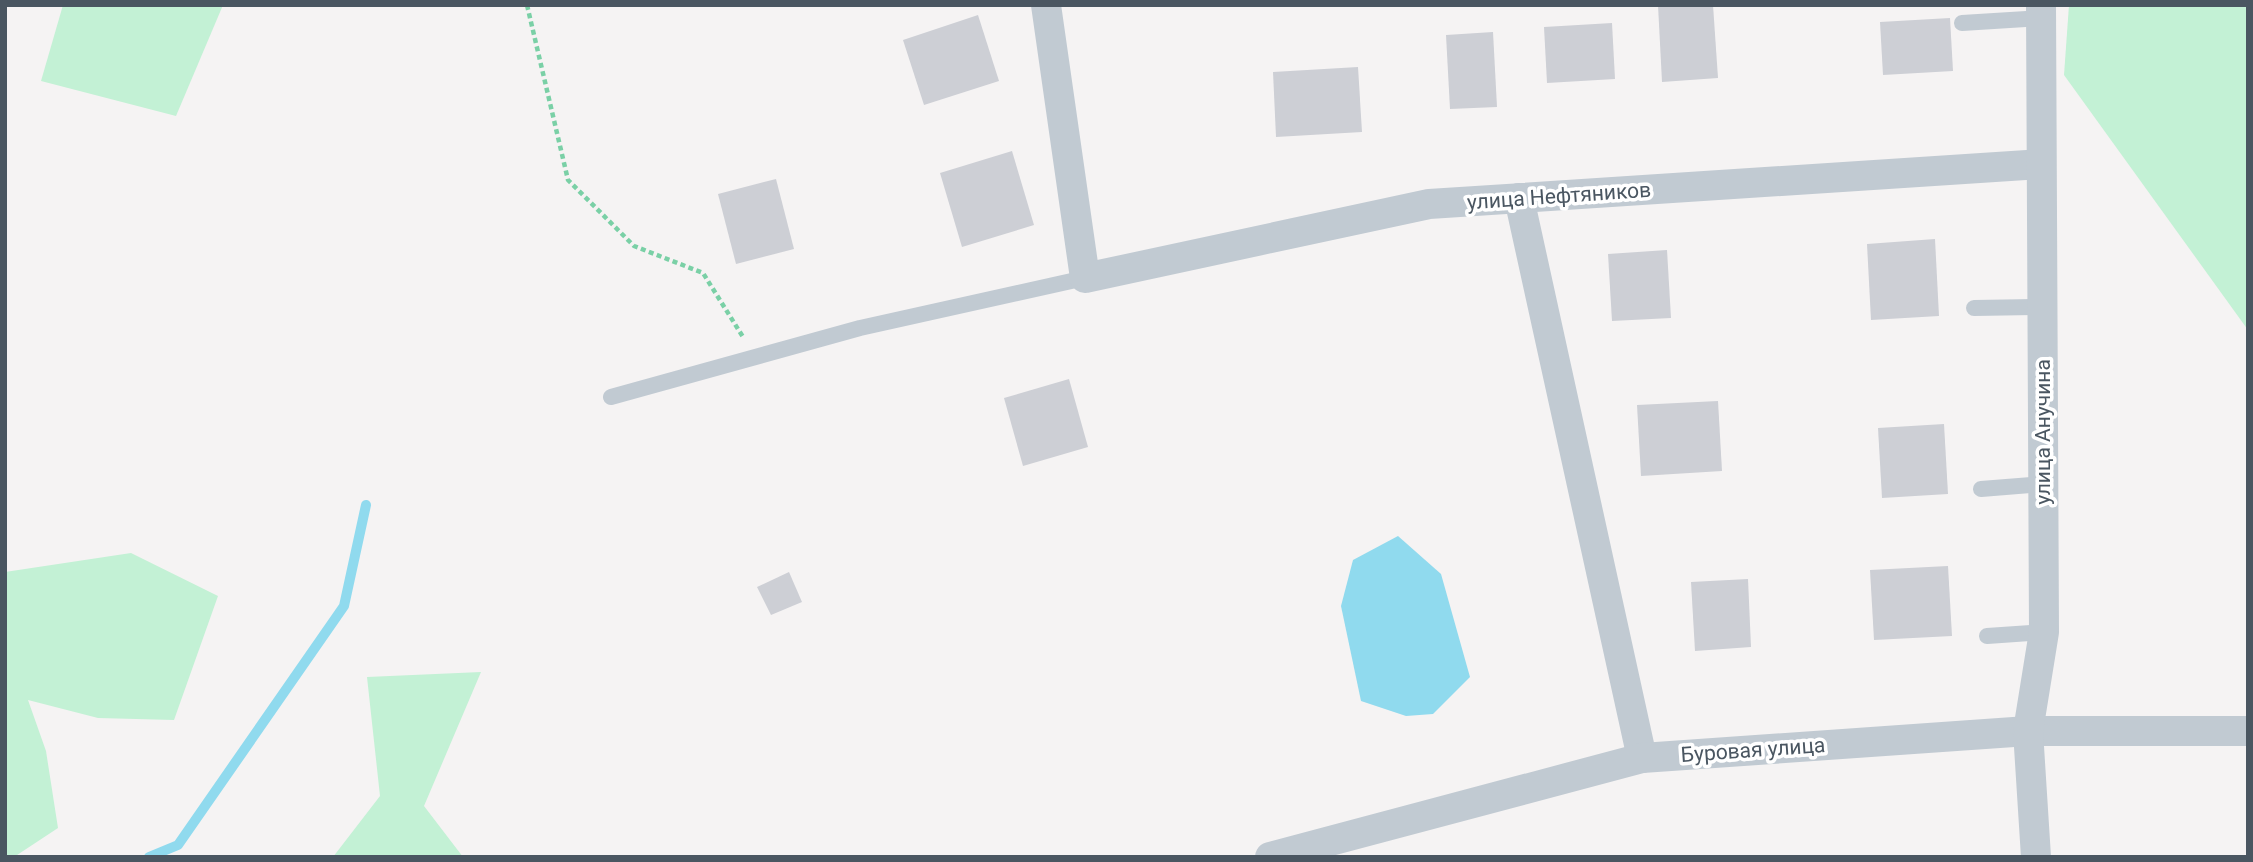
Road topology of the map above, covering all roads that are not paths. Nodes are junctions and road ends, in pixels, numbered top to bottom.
1 (1046, 5) edge
2 (2041, 12) edge
3 (1962, 23) dead end
4 (2041, 164) junction
5 (1519, 198) junction
6 (1084, 278) junction
7 (2042, 307) junction
8 (1974, 308) dead end
9 (611, 397) dead end
10 (2043, 484) junction
11 (1981, 489) dead end
12 (2044, 632) junction
13 (1987, 636) dead end
14 (2028, 731) junction
15 (2248, 731) edge
16 (1642, 758) junction
17 (1270, 857) edge
18 (2036, 857) edge

1 - 6 street
2 - 3 lane
2 - 4 street, улица Анучина
4 - 5 street, улица Нефтяников
4 - 7 street, улица Анучина
5 - 6 street, улица Нефтяников
5 - 16 street
6 - 9 lane
7 - 8 lane
7 - 10 street, улица Анучина
10 - 11 lane
10 - 12 street, улица Анучина
12 - 13 lane
12 - 14 street, улица Анучина
14 - 15 street, Буровая улица
14 - 16 street, Буровая улица
14 - 18 street, улица Анучина
16 - 17 street, Буровая улица

